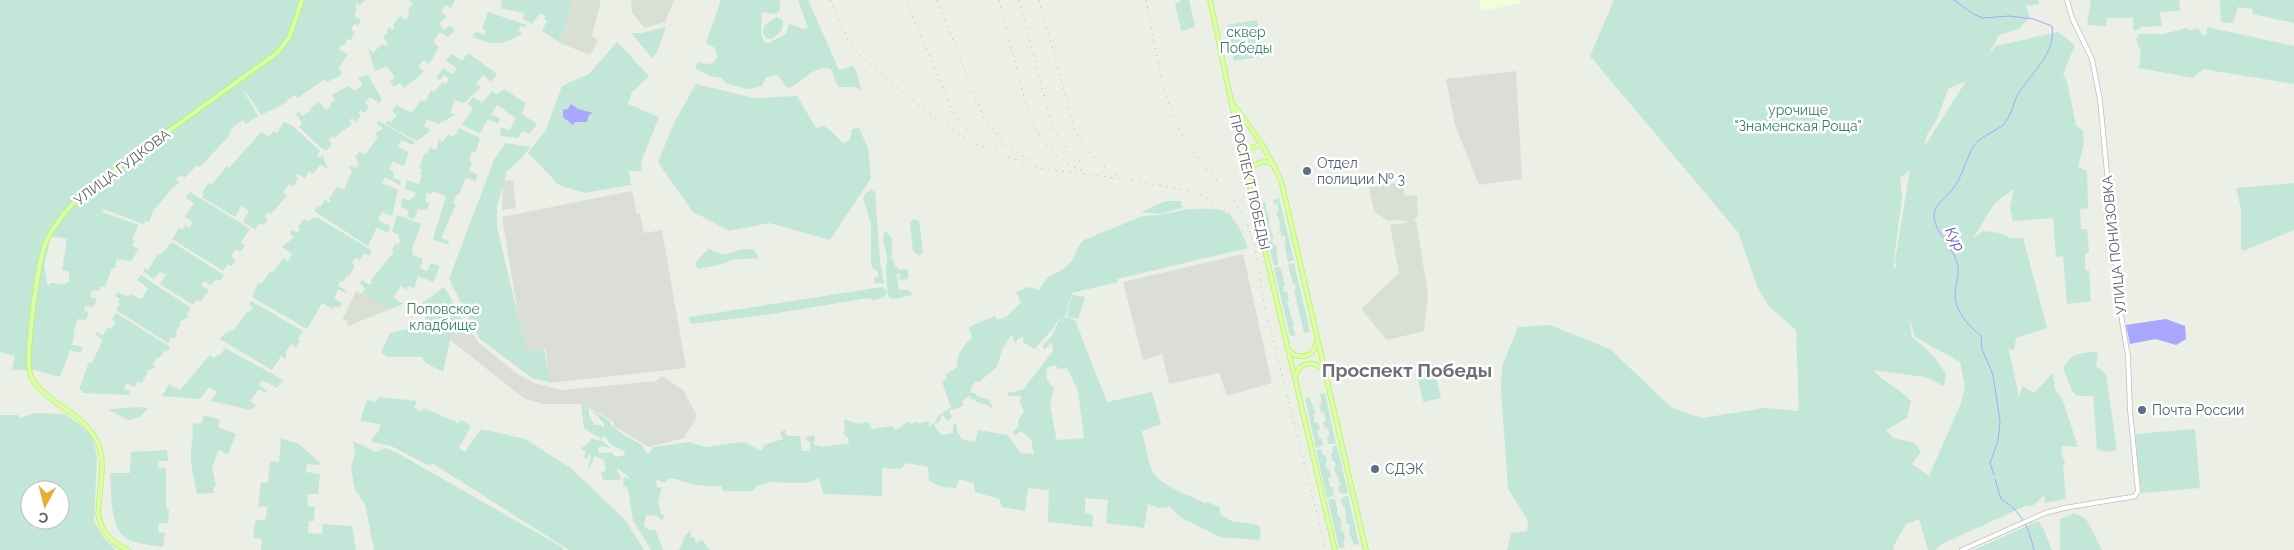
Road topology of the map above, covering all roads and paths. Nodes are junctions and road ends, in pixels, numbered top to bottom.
1 (302, 0) edge
2 (1210, 0) edge
3 (2066, 0) edge
4 (1231, 101) junction
5 (1262, 144) junction
6 (1241, 148) junction
7 (1278, 170) junction
8 (1248, 177) junction
9 (1317, 341) junction
10 (1288, 348) junction
11 (1325, 373) junction
12 (1295, 379) junction
13 (128, 550) edge
14 (1334, 550) edge
15 (1366, 550) edge
16 (1962, 550) edge

1 - 13 main road, УЛИЦА ГУДКОВА
2 - 4 main road
3 - 16 main road, УЛИЦА ПОНИЗОВКА
4 - 5 main road, ПРОСПЕКТ ПОБЕДЫ
4 - 6 main road, ПРОСПЕКТ ПОБЕДЫ
5 - 6 main road
5 - 7 main road, ПРОСПЕКТ ПОБЕДЫ
6 - 8 main road, ПРОСПЕКТ ПОБЕДЫ
7 - 8 main road
7 - 9 main road, ПРОСПЕКТ ПОБЕДЫ
8 - 10 main road, ПРОСПЕКТ ПОБЕДЫ
9 - 10 main road
9 - 11 main road, ПРОСПЕКТ ПОБЕДЫ
10 - 12 main road, ПРОСПЕКТ ПОБЕДЫ
11 - 12 main road
11 - 15 main road, ПРОСПЕКТ ПОБЕДЫ
12 - 14 main road, ПРОСПЕКТ ПОБЕДЫ

